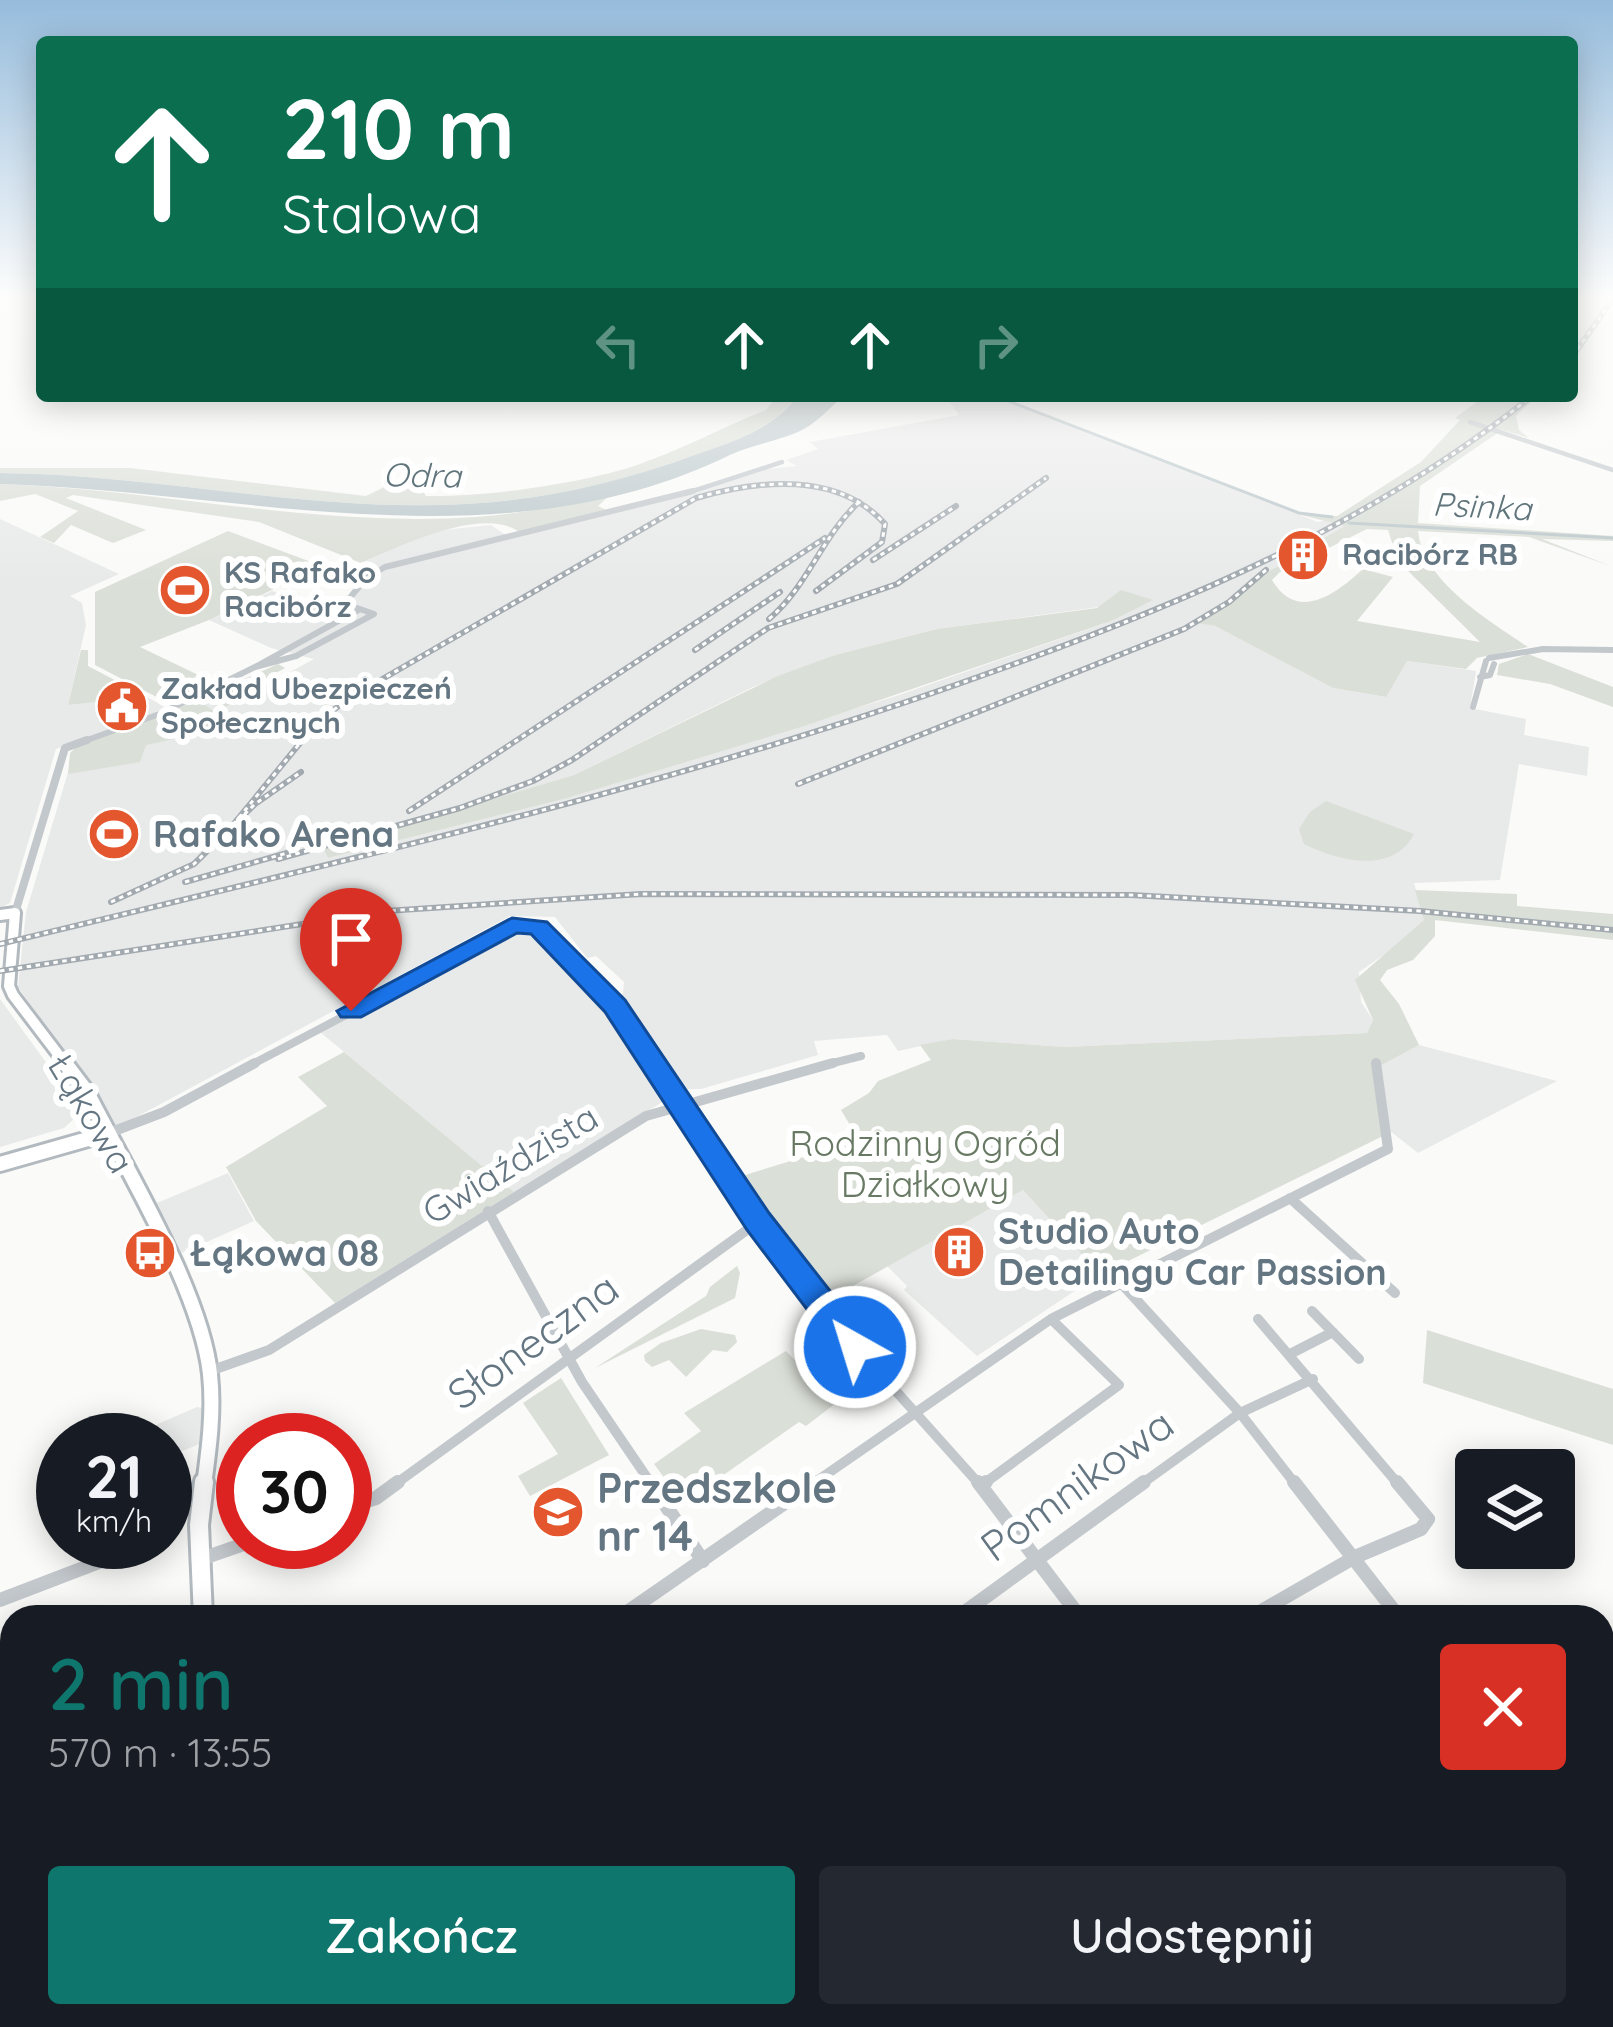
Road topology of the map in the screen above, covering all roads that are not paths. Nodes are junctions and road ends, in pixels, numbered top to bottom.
1 (1470, 422) dead end
2 (782, 462) dead end
3 (1613, 470) edge
4 (360, 609) junction
5 (1613, 650) edge
6 (280, 657) junction
7 (1473, 707) dead end
8 (15, 913) junction
9 (0, 915) edge
10 (862, 1056) dead end
11 (1376, 1062) dead end
12 (680, 1103) junction
13 (109, 1133) junction
14 (0, 1164) edge
15 (1290, 1198) junction
16 (488, 1211) junction
17 (758, 1222) junction
18 (1120, 1282) junction
19 (1395, 1293) dead end
20 (1312, 1311) dead end
21 (1258, 1318) dead end
22 (1052, 1319) junction
23 (1333, 1332) junction
24 (1290, 1354) junction
25 (567, 1356) junction
26 (1359, 1359) dead end
27 (210, 1371) junction
28 (1313, 1379) junction
29 (1240, 1413) junction
30 (913, 1416) junction
31 (981, 1486) junction
32 (372, 1499) edge
33 (216, 1554) edge
34 (1038, 1556) junction
35 (1355, 1558) junction
36 (198, 1560) junction
37 (703, 1561) junction
38 (81, 1569) edge
39 (0, 1600) edge
40 (202, 1605) edge
41 (638, 1605) edge
42 (974, 1605) edge
43 (1072, 1605) edge
44 (1272, 1605) edge
45 (1390, 1605) edge

1 - 3 street
2 - 4 street, Łąkowa
4 - 6 street, Łąkowa
4 - 6 street, Łąkowa
5 - 7 street
6 - 8 street, Łąkowa
8 - 9 main road
8 - 13 main road, Łąkowa
10 - 12 street, Gwiaździsta
11 - 15 street
12 - 13 street
12 - 16 street, Gwiaździsta
12 - 17 street
13 - 14 main road
13 - 27 main road, Łąkowa
15 - 18 street
15 - 19 street
16 - 25 street
16 - 27 street, Gwiaździsta
17 - 25 street, Słoneczna
17 - 30 street
18 - 22 street
18 - 29 street
20 - 23 street
21 - 24 street
22 - 30 street
22 - 31 street
23 - 24 street
23 - 26 street
24 - 28 street
25 - 32 street, Słoneczna
25 - 37 street
27 - 36 main road, Łąkowa
28 - 29 street, Pomnikowa
28 - 35 street
29 - 34 street, Pomnikowa
29 - 35 street
30 - 31 street
30 - 37 street
31 - 34 street
33 - 36 street
34 - 42 street, Pomnikowa
34 - 43 street
35 - 44 street
35 - 45 street
36 - 40 main road, Łąkowa
37 - 41 street
38 - 39 street

